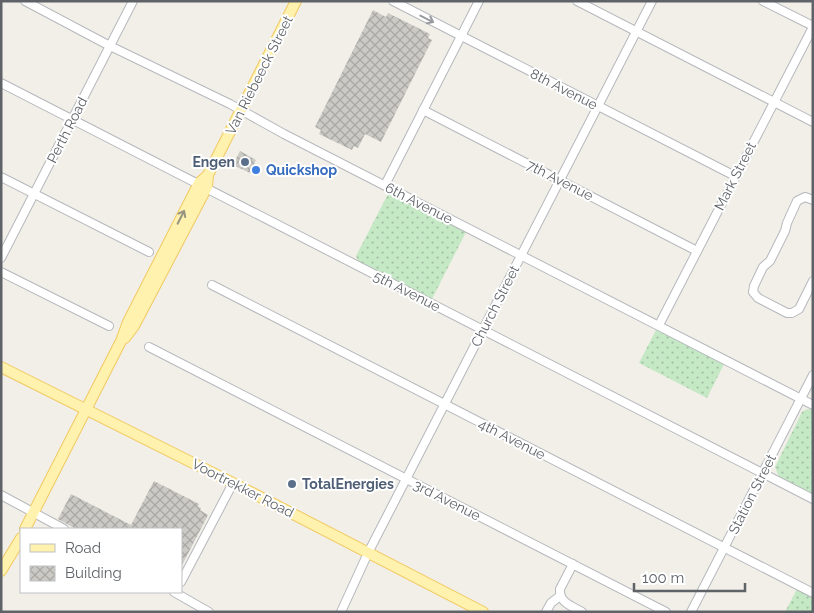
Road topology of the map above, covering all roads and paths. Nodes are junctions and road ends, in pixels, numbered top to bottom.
1 (25, 1) edge
2 (133, 1) edge
3 (296, 1) edge
4 (393, 1) edge
5 (479, 1) edge
6 (577, 1) edge
7 (652, 1) edge
8 (763, 1) edge
9 (813, 27) edge
10 (636, 31) junction
11 (461, 36) junction
12 (110, 46) junction
13 (1, 83) edge
14 (774, 102) junction
15 (598, 106) junction
16 (241, 109) junction
17 (423, 110) junction
18 (72, 120) junction
19 (813, 122) edge
20 (736, 176) junction
21 (1, 177) edge
22 (560, 181) junction
23 (203, 185) junction
24 (385, 185) junction
25 (34, 194) junction
26 (813, 200) edge
27 (696, 250) junction
28 (150, 252) dead end
29 (521, 255) junction
30 (1, 258) edge
31 (1, 272) edge
32 (813, 281) edge
33 (212, 285) dead end
34 (659, 325) junction
35 (109, 326) dead end
36 (483, 330) junction
37 (149, 347) dead end
38 (1, 367) edge
39 (813, 375) edge
40 (801, 399) junction
41 (445, 405) junction
42 (813, 405) edge
43 (86, 409) junction
44 (763, 473) junction
45 (406, 479) junction
46 (233, 483) junction
47 (1, 495) edge
48 (813, 499) edge
49 (33, 513) junction
50 (26, 528) edge
51 (62, 528) edge
52 (20, 540) edge
53 (724, 548) junction
54 (368, 553) junction
55 (573, 564) junction
56 (1, 571) edge
57 (182, 580) edge
58 (177, 593) edge
59 (813, 593) edge
60 (560, 596) junction
61 (649, 603) junction
62 (209, 612) edge
63 (340, 612) edge
64 (483, 612) edge
65 (546, 612) edge
66 (582, 612) edge
67 (645, 612) edge
68 (666, 612) edge
69 (691, 612) edge

1 - 12 street, 6th Avenue
2 - 12 street, Perth Road
3 - 16 main road, Van Riebeeck Street
4 -> 11 street, 8th Avenue
5 - 11 street
6 - 10 street
7 - 10 street, Church Street
8 - 9 street
9 - 14 street, Mark Street
10 - 14 street
10 - 15 street, Church Street
11 - 15 street, 8th Avenue
11 - 17 street
12 - 16 street, 6th Avenue
12 - 18 street, Perth Road
13 - 18 street, 5th Avenue
14 - 19 street
14 - 20 street, Mark Street
15 - 20 street, 8th Avenue
15 - 22 street, Church Street
16 - 23 main road, Van Riebeeck Street
16 - 24 street, 6th Avenue
17 - 22 street, 7th Avenue
17 - 24 street
18 - 23 street, 5th Avenue
18 - 25 street, Perth Road
20 - 27 street, Mark Street
21 - 25 street
22 - 27 street, 7th Avenue
22 - 29 street, Church Street
23 - 36 street, 5th Avenue
23 - 43 main road, Van Riebeeck Street
24 - 29 street, 6th Avenue
25 - 28 street
25 - 30 street, Perth Road
26 - 32 street
27 - 34 street, Mark Street
29 - 34 street, 6th Avenue
29 - 36 street, Church Street
31 - 35 street
33 - 41 street, 4th Avenue
34 - 40 street, 6th Avenue
36 - 41 street, Church Street
36 - 44 street, 5th Avenue
37 - 45 street, 3rd Avenue
38 - 43 main road, Voortrekker Road
39 - 40 street, Station Street
40 - 42 street, 6th Avenue
40 - 44 street, Station Street
41 - 45 street, Church Street
41 - 53 street, 4th Avenue
43 - 46 main road, Voortrekker Road
43 - 49 main road, Van Riebeeck Street
44 - 48 street, 5th Avenue
44 - 53 street, Station Street
45 - 54 street, Church Street
45 - 55 street, 3rd Avenue
46 - 54 main road, Voortrekker Road
46 - 57 street
47 - 49 street
49 - 50 main road, Van Riebeeck Street
49 - 51 street
52 - 56 main road
53 - 59 street, 4th Avenue
53 - 69 street, Station Street
54 - 63 street, Church Street
54 - 64 main road, Voortrekker Road
55 - 60 street
55 - 61 street, 3rd Avenue
58 - 62 street
60 - 65 street
60 - 66 street
61 - 67 street
61 - 68 street, 3rd Avenue

